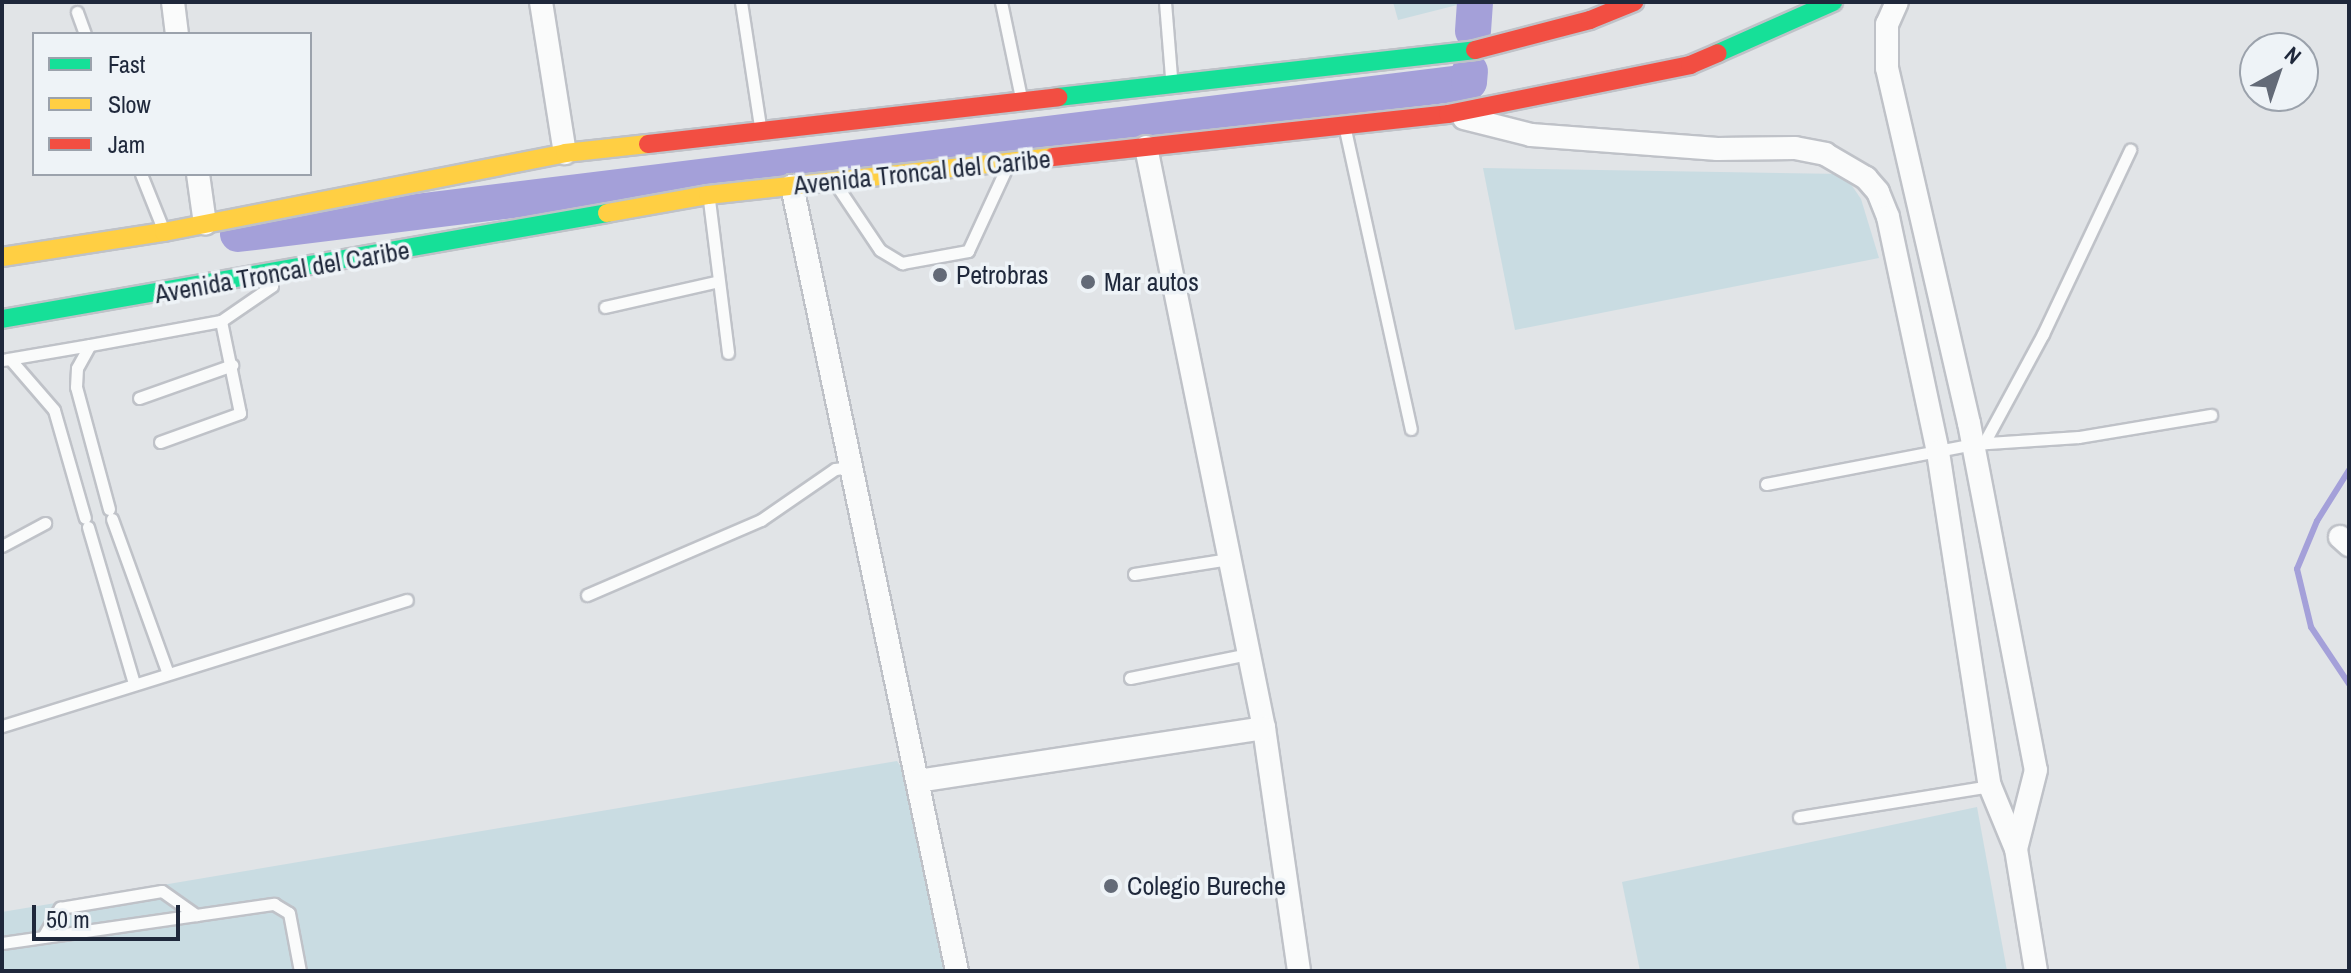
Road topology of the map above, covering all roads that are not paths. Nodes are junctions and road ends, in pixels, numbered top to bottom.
1 (173, 2) edge
2 (541, 2) edge
3 (741, 2) edge
4 (1001, 2) edge
5 (1165, 2) edge
6 (1634, 2) edge
7 (1833, 2) edge
8 (1897, 2) edge
9 (77, 12) dead end
10 (84, 32) edge
11 (177, 32) edge
12 (1172, 85) junction
13 (1022, 101) junction
14 (1448, 114) junction
15 (1344, 125) junction
16 (761, 131) junction
17 (1146, 147) junction
18 (2130, 150) dead end
19 (565, 153) junction
20 (1009, 162) junction
21 (142, 176) edge
22 (198, 176) edge
23 (835, 182) junction
24 (792, 186) junction
25 (708, 195) junction
26 (1920, 210) junction
27 (1888, 217) junction
28 (205, 224) junction
29 (164, 232) junction
30 (2, 257) edge
31 (297, 270) junction
32 (715, 282) junction
33 (605, 307) dead end
34 (2, 319) edge
35 (221, 321) junction
36 (90, 345) junction
37 (728, 353) dead end
38 (5, 359) edge
39 (232, 365) junction
40 (139, 398) dead end
41 (2211, 415) dead end
42 (1411, 429) dead end
43 (160, 442) dead end
44 (1978, 444) junction
45 (1938, 452) junction
46 (852, 467) junction
47 (1766, 484) dead end
48 (45, 523) dead end
49 (2, 546) edge
50 (1229, 559) junction
51 (1134, 574) dead end
52 (587, 595) dead end
53 (407, 600) dead end
54 (1248, 654) junction
55 (167, 671) junction
56 (1130, 678) dead end
57 (134, 683) junction
58 (2, 726) edge
59 (1264, 728) junction
60 (918, 781) junction
61 (1990, 786) junction
62 (1799, 817) dead end
63 (2016, 849) junction
64 (196, 915) junction
65 (43, 937) junction
66 (2, 943) edge
67 (300, 971) edge
68 (957, 971) edge
69 (1299, 971) edge
70 (2036, 971) edge

1 - 11 street
2 - 19 street
3 - 16 lane
4 - 13 lane
5 - 12 lane
6 - 12 highway
7 - 14 highway, Avenida Troncal del Caribe
8 - 26 street
9 - 10 lane
12 - 13 highway
13 - 16 highway
14 - 15 highway, Avenida Troncal del Caribe
14 - 27 street
15 - 17 highway, Avenida Troncal del Caribe
15 - 42 lane
16 - 19 highway
17 - 20 highway, Avenida Troncal del Caribe
17 - 50 street
18 - 44 lane
19 - 28 highway
20 - 23 highway, Avenida Troncal del Caribe
20 - 23 lane
21 - 29 lane
22 - 28 street
23 - 24 highway, Avenida Troncal del Caribe
24 - 25 highway, Avenida Troncal del Caribe
24 - 46 street
25 - 31 highway, Avenida Troncal del Caribe
25 - 32 lane
26 - 27 street
26 - 44 street
27 - 45 street
28 - 29 highway
29 - 30 highway
31 - 34 highway, Avenida Troncal del Caribe
31 - 35 lane
32 - 33 lane
32 - 37 lane
35 - 36 lane
35 - 39 lane
36 - 38 lane
36 - 55 lane
38 - 57 lane
39 - 40 lane
39 - 43 lane
41 - 44 lane
44 - 45 lane
44 - 63 street
45 - 47 lane
45 - 61 street
46 - 52 lane
46 - 60 street
48 - 49 lane
50 - 51 lane
50 - 54 street
53 - 55 lane
54 - 56 lane
54 - 59 street
55 - 57 lane
57 - 58 lane
59 - 60 street
59 - 69 street
60 - 68 street
61 - 62 lane
61 - 63 street
63 - 70 street
64 - 65 lane
64 - 65 lane
64 - 67 lane
65 - 66 lane

